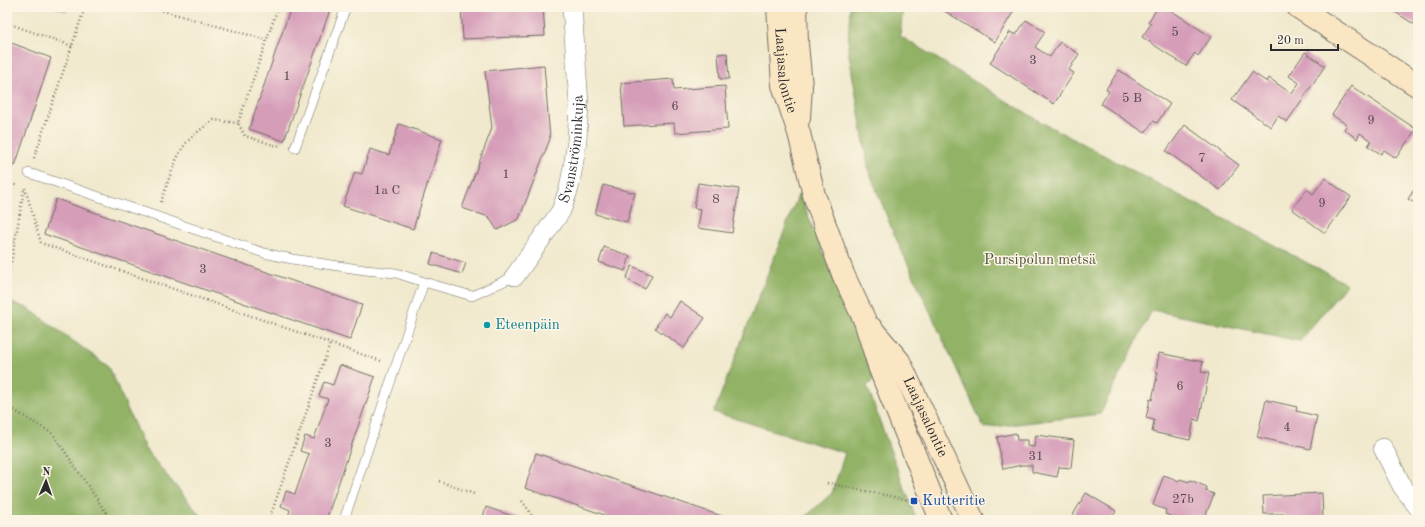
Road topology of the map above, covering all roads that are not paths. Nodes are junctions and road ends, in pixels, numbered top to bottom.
1 (346, 7) edge
2 (572, 7) edge
3 (778, 7) edge
4 (796, 7) edge
5 (1298, 7) edge
6 (1418, 86) edge
7 (799, 133) junction
8 (296, 145) road end
9 (29, 173) road end
10 (515, 276) joint
11 (424, 282) junction
12 (865, 321) junction
13 (1383, 448) dead end
14 (1418, 507) edge
15 (344, 520) edge
16 (941, 520) edge
17 (973, 520) edge

1 - 8 lane
2 - 10 street, Svanströminkuja
3 - 7 main road, Laajasalontie
4 - 7 main road, Laajasalontie
5 - 6 main road
7 - 12 main road, Laajasalontie
9 - 11 lane
10 - 11 lane
11 - 15 lane
12 - 16 main road, Laajasalontie
12 - 17 main road, Laajasalontie
13 - 14 street

